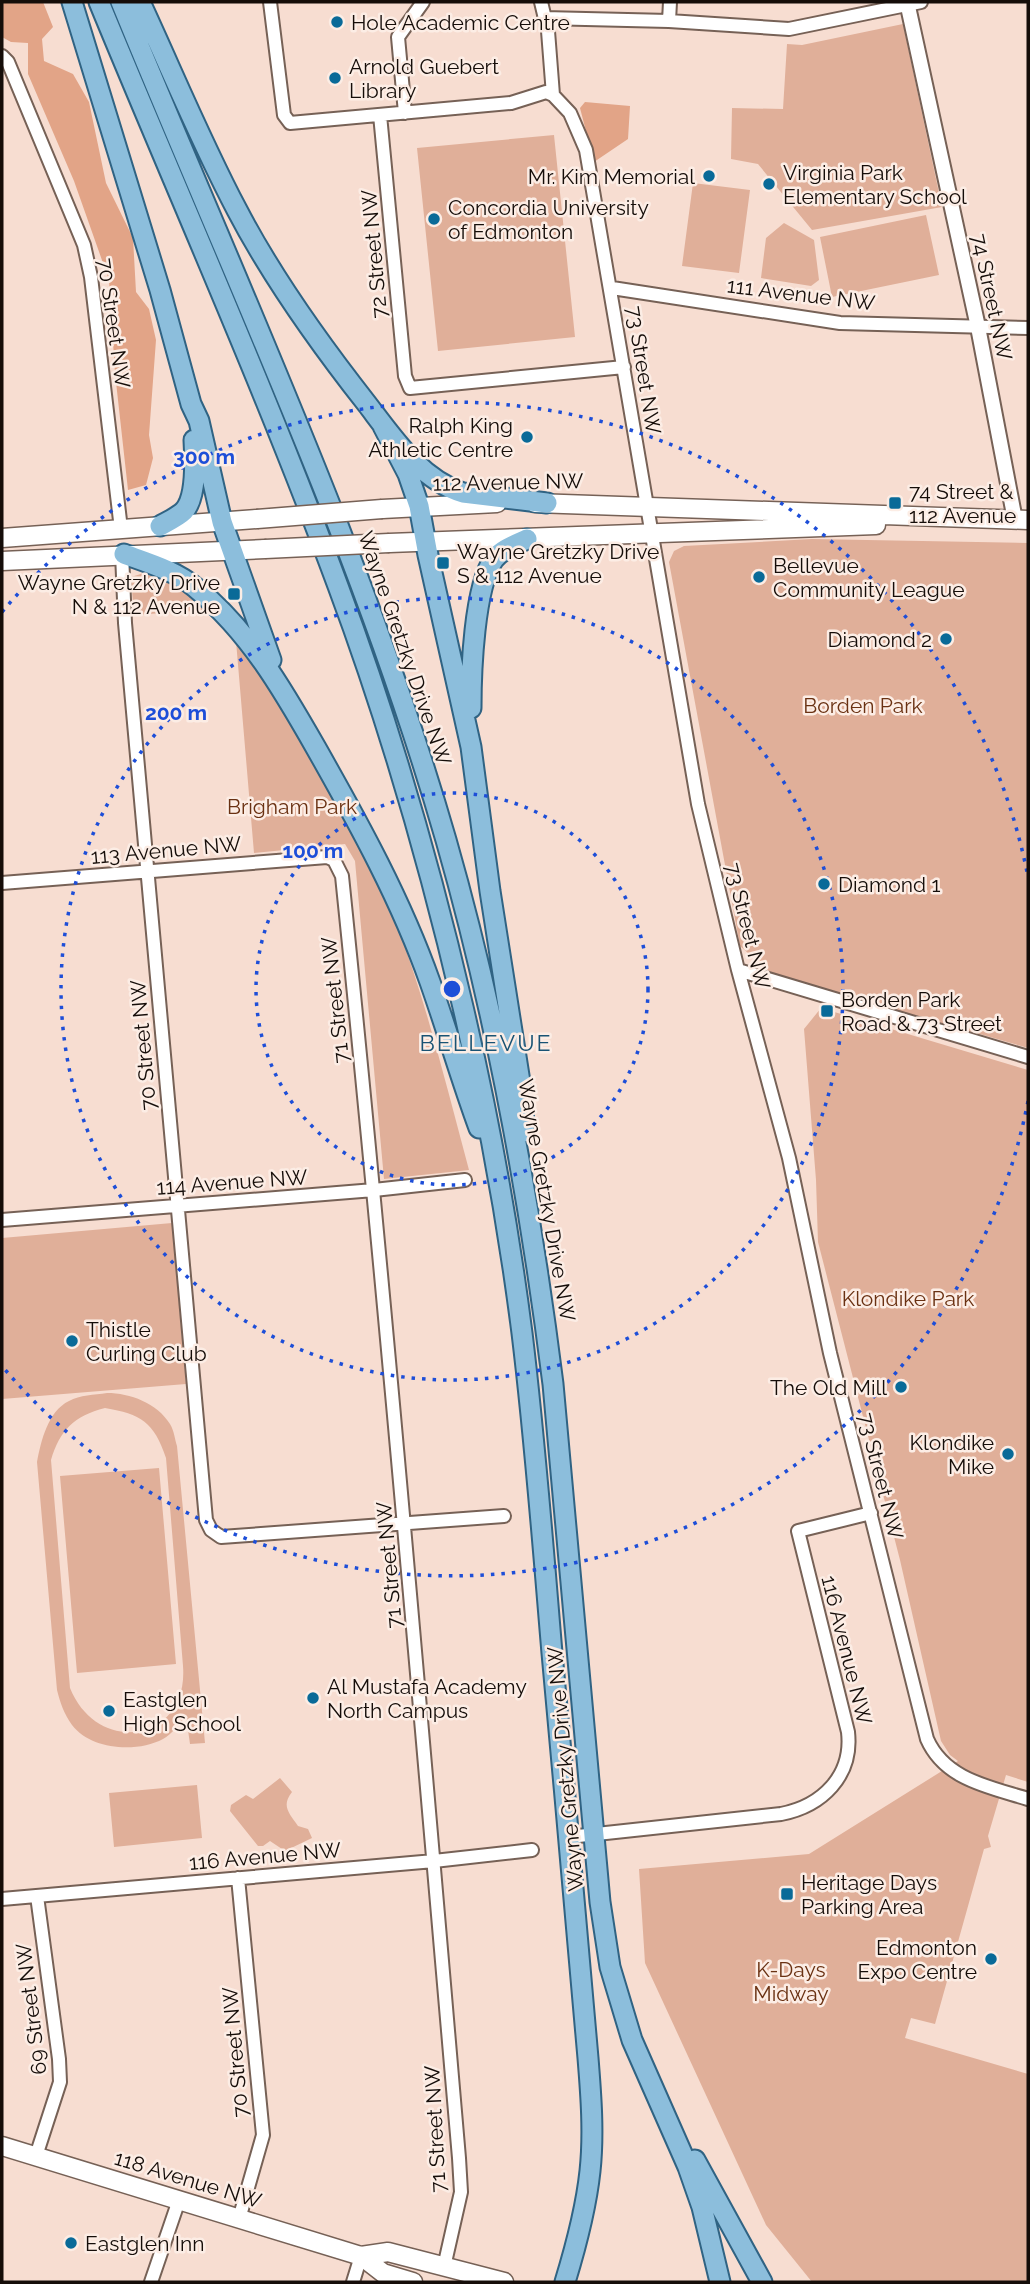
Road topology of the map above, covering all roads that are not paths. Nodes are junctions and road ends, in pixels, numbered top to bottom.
1 (72, 2) edge
2 (99, 2) edge
3 (121, 2) edge
4 (140, 2) edge
5 (270, 2) edge
6 (423, 2) edge
7 (541, 2) edge
8 (670, 2) edge
9 (912, 3) edge
10 (544, 18) junction
11 (669, 21) junction
12 (2, 56) edge
13 (554, 95) junction
14 (405, 113) junction
15 (380, 116) junction
16 (612, 288) junction
17 (978, 327) junction
18 (1028, 328) edge
19 (624, 367) junction
20 (191, 404) junction
21 (383, 426) junction
22 (547, 503) junction
23 (419, 506) junction
24 (646, 506) junction
25 (1022, 520) edge
26 (222, 522) junction
27 (160, 526) junction
28 (121, 529) junction
29 (651, 534) junction
30 (2, 538) edge
31 (527, 539) junction
32 (426, 541) junction
33 (232, 551) junction
34 (123, 554) junction
35 (2, 561) edge
36 (281, 685) junction
37 (471, 747) junction
38 (334, 860) joint
39 (148, 870) junction
40 (2, 883) edge
41 (738, 970) junction
42 (1028, 1057) edge
43 (465, 1180) dead end
44 (499, 1186) junction
45 (525, 1189) junction
46 (374, 1190) junction
47 (176, 1205) junction
48 (2, 1220) edge
49 (871, 1513) junction
50 (504, 1516) dead end
51 (405, 1524) junction
52 (1028, 1798) edge
53 (594, 1835) junction
54 (569, 1837) junction
55 (532, 1850) dead end
56 (434, 1861) junction
57 (238, 1878) junction
58 (37, 1896) junction
59 (2, 1899) edge
60 (659, 2099) junction
61 (2, 2146) edge
62 (36, 2157) junction
63 (179, 2200) junction
64 (239, 2219) junction
65 (361, 2256) junction
66 (444, 2267) junction
67 (152, 2282) edge
68 (353, 2282) edge
69 (413, 2282) edge
70 (504, 2282) edge
71 (565, 2282) edge
72 (720, 2282) edge
73 (762, 2282) edge

1 - 20 main road
2 - 44 main road, Wayne Gretzky Drive NW
3 - 45 main road, Wayne Gretzky Drive NW
4 - 21 main road
5 - 15 street
6 - 14 street
7 - 10 street
8 - 11 street
9 - 11 street
9 - 17 street, 74 Street NW
10 - 11 street
10 - 13 street
12 - 28 street, 70 Street NW
13 - 14 street
13 - 16 street, 73 Street NW
14 - 15 street
15 - 19 street, 72 Street NW
16 - 17 street, 111 Avenue NW
16 - 19 street, 73 Street NW
17 - 18 street, 111 Avenue NW
17 - 25 street, 74 Street NW
19 - 24 street, 73 Street NW
20 - 26 main road
20 - 27 main road
21 - 22 main road
21 - 23 main road
22 - 23 main road, 112 Avenue NW
22 - 24 main road, 112 Avenue NW
23 - 26 main road, 112 Avenue NW, bridge
23 - 32 main road
24 - 25 main road, 112 Avenue NW
24 - 29 street, 73 Street NW
25 - 29 main road
26 - 27 main road, 112 Avenue NW
26 - 33 main road
27 - 28 main road, 112 Avenue NW
28 - 30 main road, 112 Avenue NW
29 - 31 main road
29 - 41 street, 73 Street NW
31 - 32 main road
31 - 37 main road
32 - 33 main road, bridge
32 - 37 main road
33 - 34 main road
33 - 36 main road
34 - 35 main road
34 - 36 main road
34 - 39 street, 70 Street NW
36 - 44 main road
37 - 45 main road
38 - 39 street, 113 Avenue NW
38 - 46 street, 71 Street NW
39 - 40 street, 113 Avenue NW
39 - 47 street, 70 Street NW
41 - 42 street
41 - 49 street, 73 Street NW
43 - 46 street, 114 Avenue NW
44 - 54 main road, Wayne Gretzky Drive NW
45 - 53 main road, Wayne Gretzky Drive NW
46 - 47 street, 114 Avenue NW
46 - 51 street, 71 Street NW
47 - 48 street, 114 Avenue NW
47 - 51 street, 70 Street NW
49 - 52 street, 73 Street NW
49 - 53 street, 116 Avenue NW
50 - 51 street
51 - 56 street, 71 Street NW
53 - 54 street, 116 Avenue NW
53 - 60 main road, Wayne Gretzky Drive NW
54 - 71 main road, Wayne Gretzky Drive NW
55 - 56 street, 116 Avenue NW
56 - 57 street, 116 Avenue NW
56 - 66 street, 71 Street NW
57 - 58 street, 116 Avenue NW
57 - 64 street, 70 Street NW
58 - 59 street, 116 Avenue NW
58 - 62 street, 69 Street NW
60 - 72 main road, Wayne Gretzky Drive NW
60 - 73 main road
61 - 62 main road, 118 Avenue NW
62 - 63 main road, 118 Avenue NW
63 - 64 main road, 118 Avenue NW
63 - 67 street
64 - 65 main road, 118 Avenue NW
65 - 66 main road, 118 Avenue NW
65 - 68 street
65 - 69 main road, 118 Avenue NW
66 - 70 main road, 118 Avenue NW

